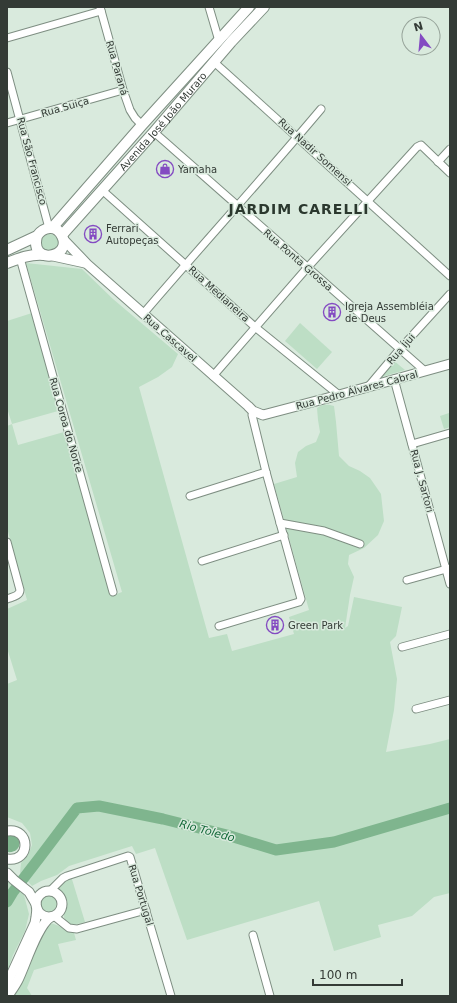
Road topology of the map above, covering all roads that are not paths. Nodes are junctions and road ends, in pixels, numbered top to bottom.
1 (209, 7) edge
2 (249, 7) edge
3 (264, 7) edge
4 (100, 9) edge
5 (7, 38) edge
6 (219, 41) junction
7 (202, 59) junction
8 (212, 64) junction
9 (7, 72) edge
10 (123, 90) junction
11 (321, 109) dead end
12 (20, 119) junction
13 (7, 123) edge
14 (142, 125) junction
15 (154, 132) junction
16 (298, 137) junction
17 (450, 149) edge
18 (438, 162) junction
19 (108, 164) junction
20 (118, 172) junction
21 (450, 173) edge
22 (102, 190) junction
23 (368, 200) junction
24 (238, 206) junction
25 (50, 228) junction
26 (37, 236) junction
27 (63, 238) junction
28 (7, 250) edge
29 (49, 256) junction
30 (20, 258) junction
31 (7, 263) edge
32 (87, 264) junction
33 (185, 265) junction
34 (307, 268) junction
35 (450, 276) edge
36 (450, 294) edge
37 (143, 314) junction
38 (255, 327) junction
39 (400, 349) junction
40 (450, 364) edge
41 (425, 371) junction
42 (212, 376) junction
43 (394, 379) junction
44 (368, 387) junction
45 (339, 395) junction
46 (253, 410) junction
47 (263, 415) joint
48 (450, 433) edge
49 (412, 444) junction
50 (266, 472) junction
51 (190, 496) dead end
52 (280, 524) junction
53 (284, 535) junction
54 (7, 542) edge
55 (360, 544) dead end
56 (202, 561) dead end
57 (448, 568) edge
58 (407, 580) dead end
59 (450, 584) edge
60 (113, 592) dead end
61 (7, 599) edge
62 (219, 626) dead end
63 (450, 634) edge
64 (402, 647) dead end
65 (450, 700) edge
66 (416, 710) dead end
67 (8, 829) edge
68 (19, 857) junction
69 (7, 860) edge
70 (7, 873) edge
71 (14, 881) junction
72 (26, 889) junction
73 (46, 892) junction
74 (36, 906) junction
75 (146, 910) junction
76 (52, 916) junction
77 (253, 935) dead end
78 (7, 984) edge
79 (8, 996) edge
80 (171, 996) edge
81 (270, 996) edge

1 - 6 street
2 - 6 main road, Avenida José João Muraro
3 - 8 main road, Avenida José João Muraro
4 - 5 street
4 - 10 street, Rua Paraná
6 - 7 main road, Avenida José João Muraro
6 - 8 main road
7 - 8 main road
7 - 14 main road, Avenida José João Muraro
8 - 15 main road, Avenida José João Muraro
8 - 16 street, Rua Nadir Somensi
9 - 12 street, Rua São Francisco
10 - 12 street, Rua Suiça
10 - 14 street, Rua Paraná
11 - 16 street
12 - 13 street, Rua Suiça
12 - 25 street, Rua São Francisco
14 - 19 main road, Avenida José João Muraro
15 - 20 main road, Avenida José João Muraro
15 - 24 street, Rua Ponta Grossa
16 - 23 street, Rua Nadir Somensi
16 - 24 street
17 - 18 street
18 - 21 street
18 - 23 street
19 - 20 main road
19 - 25 main road, Avenida José João Muraro
20 - 22 main road, Avenida José João Muraro
22 - 27 main road, Avenida José João Muraro
22 - 33 street, Rua Medianeira
23 - 34 street
23 - 35 street, Rua Nadir Somensi
24 - 33 street
24 - 34 street, Rua Ponta Grossa
25 - 26 main road, Avenida José João Muraro
25 - 27 main road
26 - 28 main road, Avenida José João Muraro
26 - 29 main road
27 - 29 main road, Avenida José João Muraro
27 - 32 street, Rua Cascavel
29 - 30 main road
29 - 32 street, Rua Cascavel
30 - 31 main road
30 - 60 street, Rua Coroa do Norte
32 - 37 street, Rua Cascavel
33 - 37 street
33 - 38 street, Rua Medianeira
34 - 38 street
34 - 39 street, Rua Ponta Grossa
36 - 39 street, Rua Íjui
37 - 42 street, Rua Cascavel
38 - 42 street
38 - 45 street, Rua Medianeira
39 - 41 street, Rua Ponta Grossa
39 - 44 street, Rua Íjui
40 - 41 street, Rua Pedro Álvares Cabral
41 - 43 street, Rua Pedro Álvares Cabral
42 - 46 street, Rua Cascavel
43 - 44 street, Rua Pedro Álvares Cabral
43 - 49 street, Rua J. Sartori
44 - 45 street, Rua Pedro Álvares Cabral
45 - 47 street, Rua Pedro Álvares Cabral
46 - 47 street, Rua Cascavel
46 - 50 street
48 - 49 street
49 - 57 street, Rua J. Sartori
50 - 51 street
50 - 52 street
52 - 53 street
52 - 55 street
53 - 56 street
53 - 62 street
54 - 61 street
57 - 58 street
57 - 59 street, Rua J. Sartori
63 - 64 street
65 - 66 street
67 - 68 street
68 - 69 street
68 - 71 street
70 - 71 street
71 - 72 street
72 - 73 street
72 - 74 street
73 - 74 street
73 - 75 street, Rua Portugal
73 - 76 street
74 - 76 street
74 - 78 street
75 - 76 street
75 - 80 street, Rua Portugal
76 - 79 street
77 - 81 street

